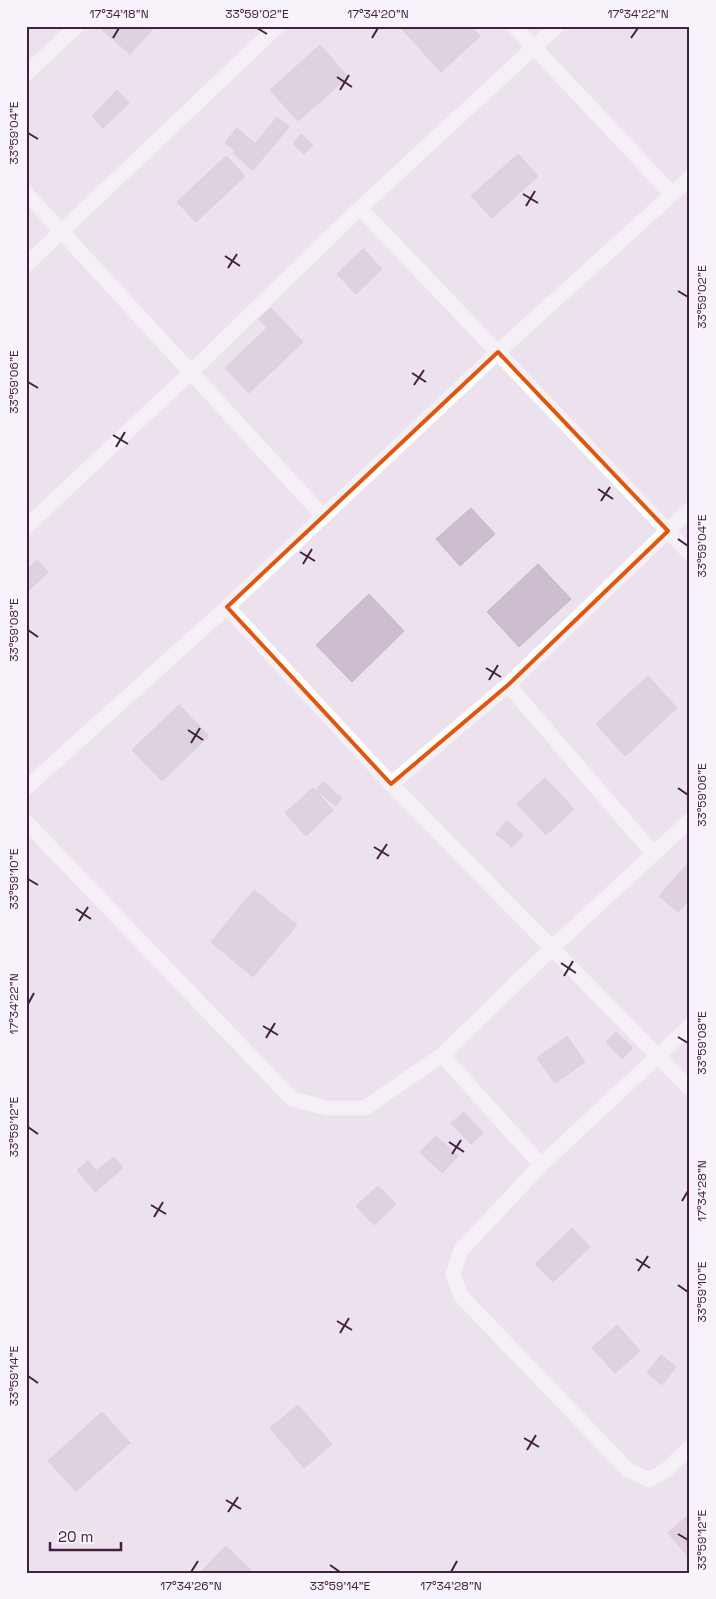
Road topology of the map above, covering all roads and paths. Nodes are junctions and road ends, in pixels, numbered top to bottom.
1 (76, 26) edge
2 (278, 26) edge
3 (514, 26) edge
4 (557, 26) edge
5 (534, 48) junction
6 (26, 74) edge
7 (690, 178) edge
8 (26, 194) edge
9 (672, 194) junction
10 (360, 208) junction
11 (61, 233) junction
12 (26, 265) edge
13 (498, 352) junction
14 (190, 374) junction
15 (690, 509) edge
16 (323, 516) junction
17 (26, 527) edge
18 (668, 531) junction
19 (690, 554) edge
20 (227, 607) junction
21 (508, 685) junction
22 (391, 784) junction
23 (26, 788) edge
24 (690, 820) edge
25 (26, 822) edge
26 (653, 853) junction
27 (552, 948) junction
28 (690, 1026) edge
29 (442, 1055) junction
30 (658, 1056) junction
31 (690, 1089) edge
32 (542, 1165) junction
33 (690, 1447) edge

1 - 6 street
2 - 11 street
3 - 5 street
4 - 5 street
5 - 9 street
5 - 10 street
7 - 9 street
8 - 11 street
9 - 13 street
10 - 13 street
10 - 14 street
11 - 12 street
11 - 14 street
13 - 16 street
13 - 18 street
14 - 16 street
14 - 17 street
15 - 18 street
16 - 20 street
18 - 19 street
18 - 21 street
20 - 22 street
20 - 23 street
21 - 22 street
21 - 26 street
22 - 27 street
24 - 26 street
25 - 29 street
26 - 27 street
27 - 29 street
27 - 30 street
28 - 30 street
29 - 32 street
30 - 31 street
30 - 32 street
32 - 33 street

